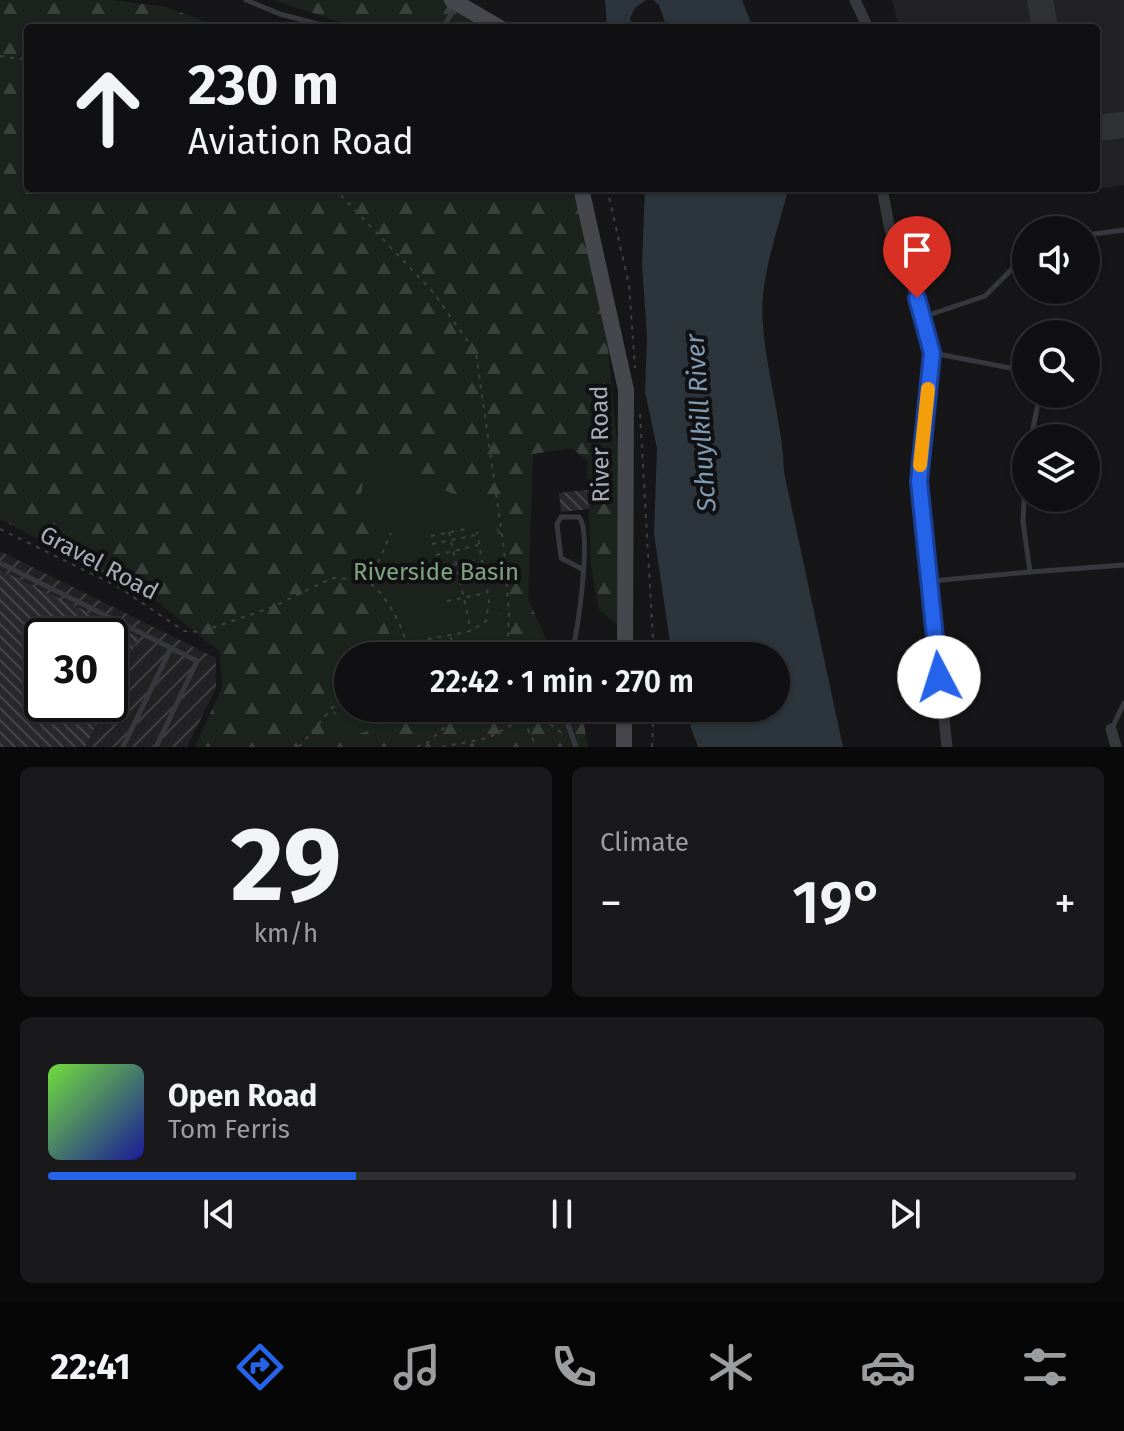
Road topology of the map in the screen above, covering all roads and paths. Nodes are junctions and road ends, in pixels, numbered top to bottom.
1 (246, 0) edge
2 (855, 0) edge
3 (455, 2) edge
4 (318, 24) edge
5 (445, 24) edge
6 (493, 24) edge
7 (866, 24) edge
8 (0, 56) edge
9 (24, 59) edge
10 (338, 192) edge
11 (582, 192) edge
12 (883, 192) edge
13 (1124, 230) edge
14 (1100, 233) edge
15 (1012, 269) edge
16 (922, 317) junction
17 (932, 353) junction
18 (1012, 368) edge
19 (1023, 512) edge
20 (0, 529) edge
21 (466, 529) dead end
22 (449, 532) junction
23 (391, 533) dead end
24 (431, 536) dead end
25 (450, 540) junction
26 (432, 544) dead end
27 (479, 545) junction
28 (453, 551) junction
29 (436, 555) dead end
30 (482, 559) junction
31 (0, 563) edge
32 (456, 564) junction
33 (1124, 565) edge
34 (582, 569) junction
35 (431, 570) dead end
36 (1030, 572) junction
37 (930, 581) junction
38 (369, 582) junction
39 (487, 593) junction
40 (463, 598) junction
41 (447, 601) dead end
42 (471, 631) junction
43 (450, 635) junction
44 (407, 642) edge
45 (412, 642) edge
46 (451, 642) edge
47 (507, 642) edge
48 (576, 642) edge
49 (625, 642) edge
50 (171, 648) junction
51 (1124, 703) edge
52 (334, 707) edge
53 (451, 722) edge
54 (517, 722) edge
55 (524, 722) edge
56 (547, 722) edge
57 (567, 722) edge
58 (624, 722) edge
59 (653, 722) edge
60 (1111, 729) joint
61 (480, 739) junction
62 (575, 745) edge
63 (123, 747) edge
64 (156, 747) edge
65 (299, 747) edge
66 (417, 747) edge
67 (442, 747) edge
68 (479, 747) edge
69 (537, 747) edge
70 (624, 747) edge
71 (652, 747) edge
72 (947, 747) edge
73 (1116, 747) edge

1 - 4 lane
2 - 7 street
3 - 5 lane
3 - 6 street
8 - 9 path
10 - 47 path
11 - 49 street, River Road
12 - 16 street
13 - 14 lane
15 - 16 lane
16 - 17 street
17 - 18 lane
17 - 37 street
19 - 36 lane
20 - 38 path, Gravel Road
21 - 22 path
22 - 24 path
22 - 25 path
23 - 38 path
25 - 26 path
25 - 27 path
25 - 28 path
27 - 28 path
27 - 30 path
28 - 29 path
28 - 32 path
30 - 32 path
30 - 39 path
31 - 50 lane
32 - 35 path
32 - 40 path
33 - 36 lane
34 - 34 lane
34 - 48 lane
36 - 37 lane
37 - 72 street
38 - 44 path
39 - 40 path
39 - 42 path
40 - 41 path
40 - 42 path
42 - 43 path
43 - 45 path
43 - 46 path
50 - 63 lane
50 - 64 lane
51 - 60 lane
52 - 65 path
53 - 66 path
54 - 61 path
55 - 69 path
56 - 62 path
57 - 62 lane
58 - 70 street
59 - 71 path
60 - 73 street
61 - 67 path
61 - 68 path

